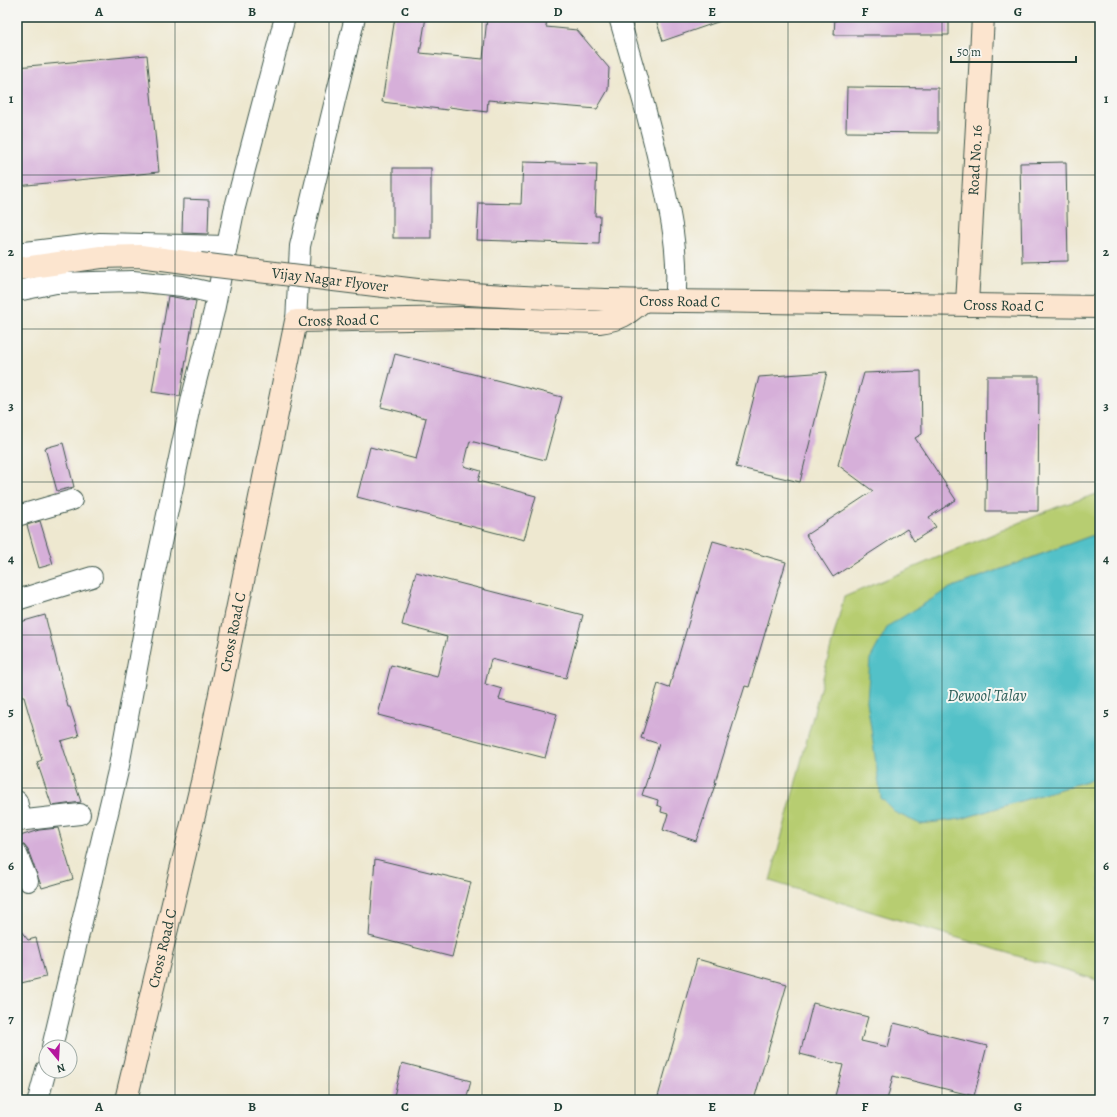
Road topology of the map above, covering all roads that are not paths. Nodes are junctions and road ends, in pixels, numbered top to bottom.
1 (285, 17) edge
2 (354, 17) edge
3 (619, 17) edge
4 (983, 17) edge
5 (227, 246) junction
6 (17, 253) edge
7 (17, 269) edge
8 (17, 291) edge
9 (217, 294) junction
10 (634, 300) junction
11 (674, 302) junction
12 (967, 304) junction
13 (1100, 307) edge
14 (296, 321) junction
15 (72, 500) dead end
16 (17, 516) edge
17 (92, 577) dead end
18 (17, 600) edge
19 (17, 801) edge
20 (80, 814) dead end
21 (17, 820) edge
22 (17, 854) edge
23 (28, 881) dead end
24 (54, 1039) edge
25 (44, 1079) edge
26 (38, 1100) edge
27 (126, 1100) edge

1 - 5 street
2 - 14 street
3 - 11 street
4 - 12 street, Road No. 16
5 - 6 street
5 - 9 street
7 - 10 street, Vijay Nagar Flyover, bridge
8 - 9 street
9 - 24 street
10 - 11 street, Cross Road C
10 - 14 street, Cross Road C
11 - 12 street, Cross Road C
12 - 13 street, Cross Road C
14 - 27 street, Cross Road C
15 - 16 street
17 - 18 street
19 - 21 street
20 - 21 street
22 - 23 street
25 - 26 street

